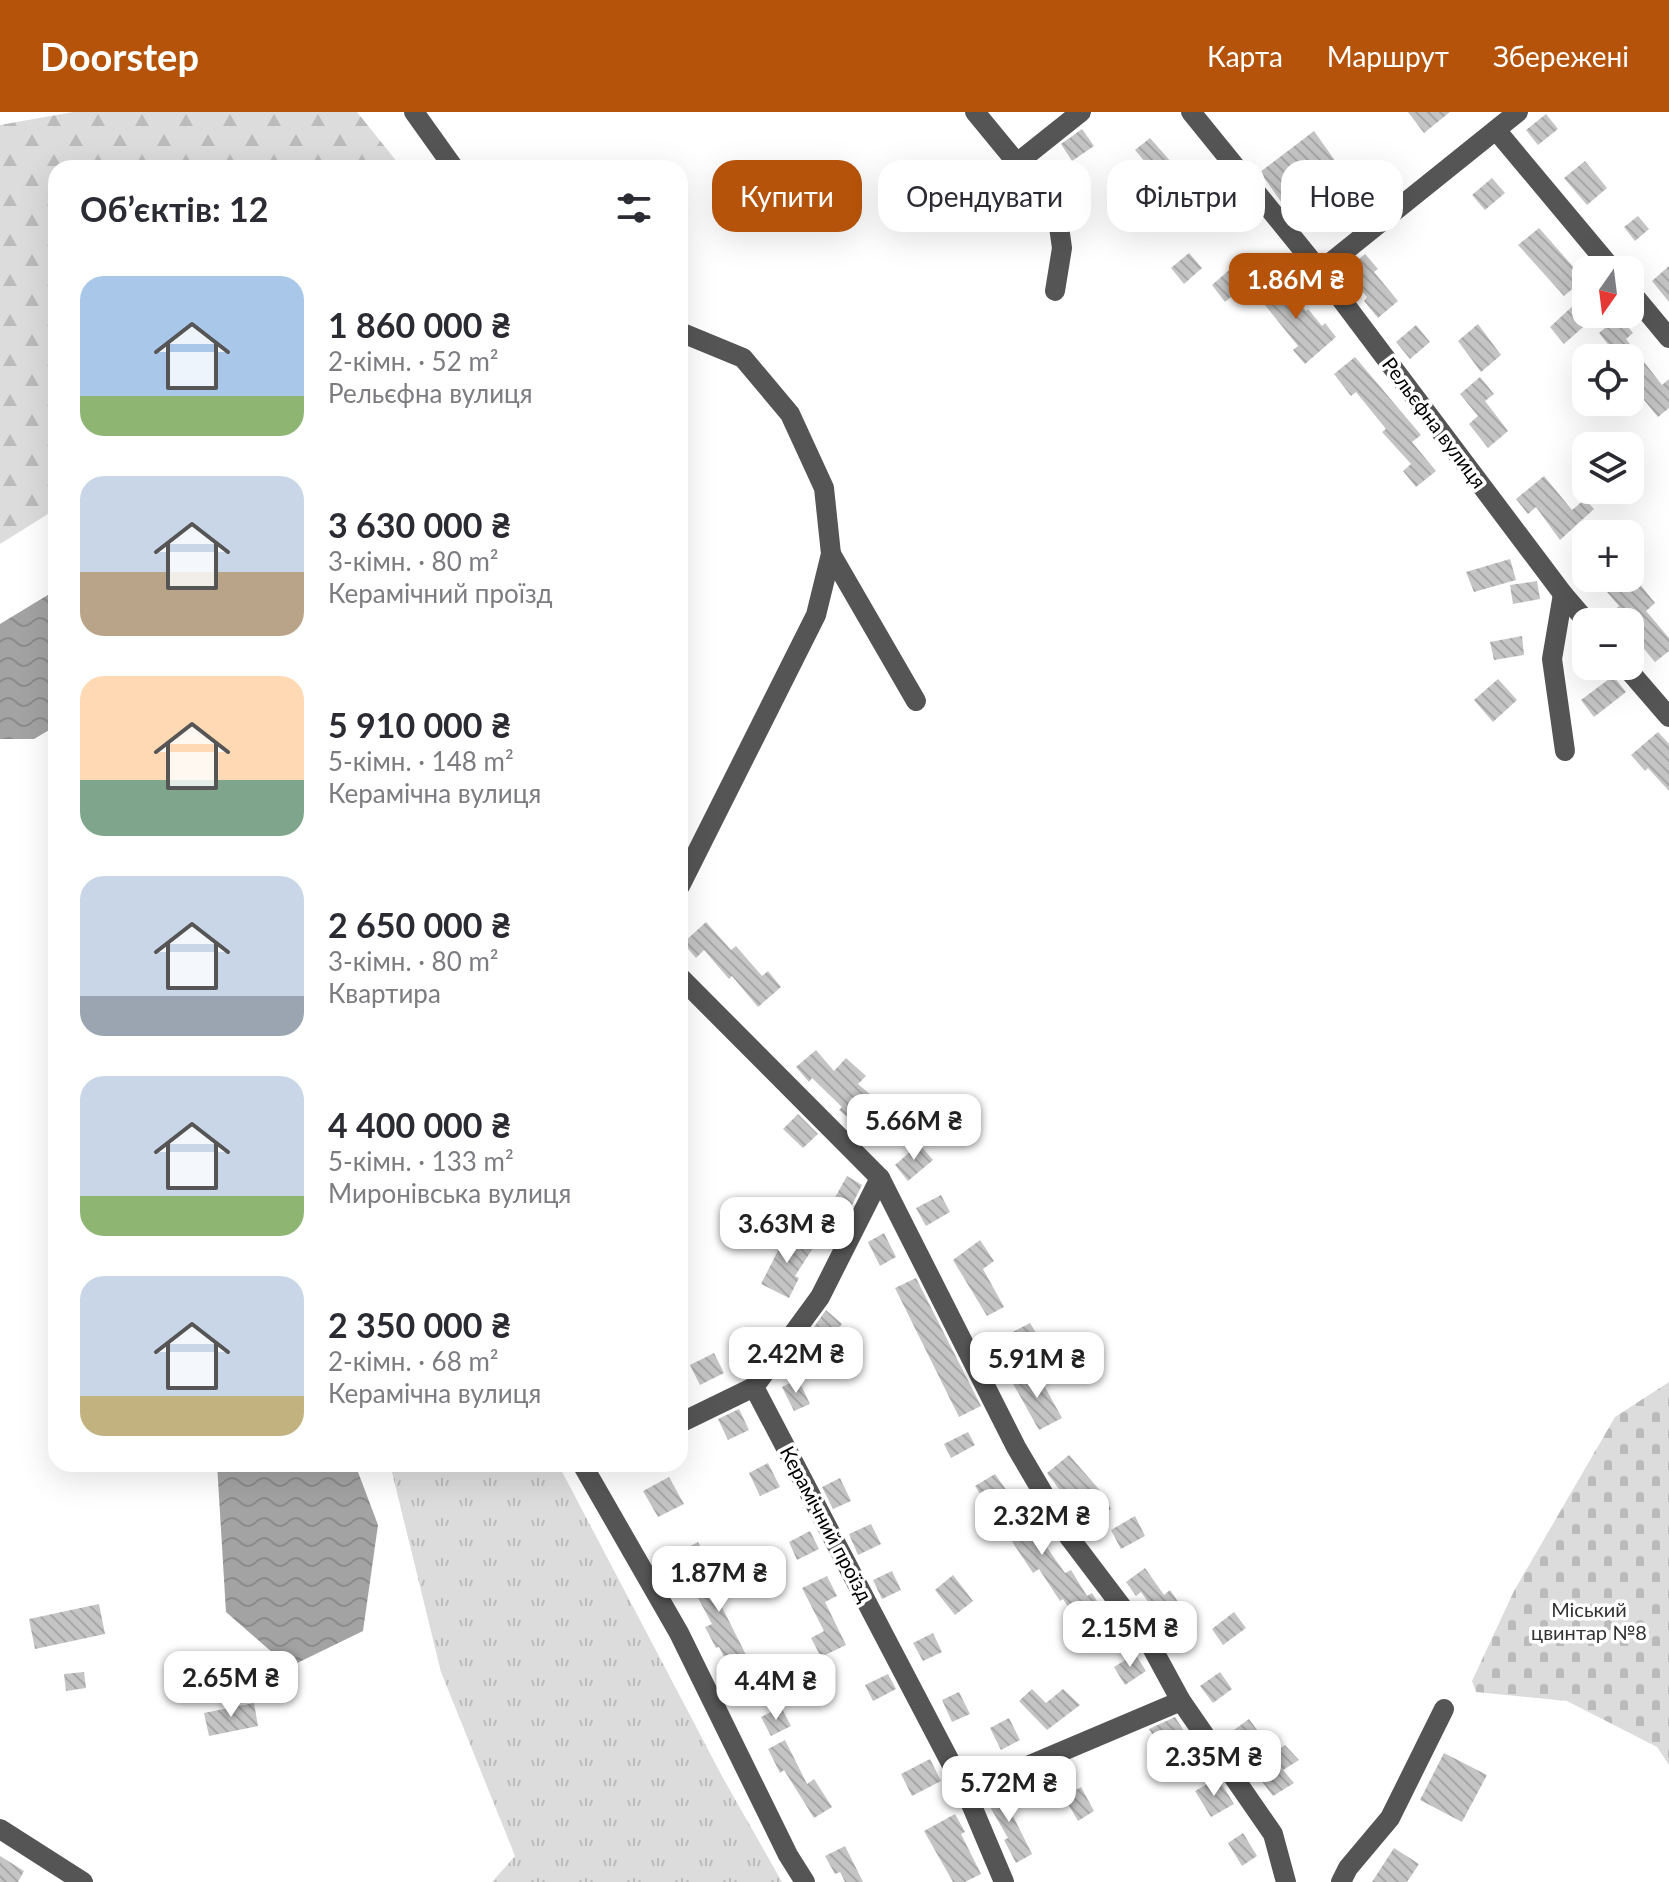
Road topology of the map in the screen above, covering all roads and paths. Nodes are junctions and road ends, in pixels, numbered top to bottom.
1 (414, 112) edge
2 (975, 112) edge
3 (1081, 112) edge
4 (1191, 112) edge
5 (1518, 112) edge
6 (1496, 130) junction
7 (448, 160) edge
8 (1015, 160) edge
9 (1021, 160) edge
10 (1060, 232) edge
11 (1601, 256) edge
12 (1320, 271) junction
13 (1055, 291) dead end
14 (1644, 308) edge
15 (688, 335) edge
16 (1669, 338) edge
17 (831, 554) junction
18 (1563, 594) junction
19 (1575, 608) edge
20 (1637, 680) edge
21 (916, 701) dead end
22 (1669, 717) edge
23 (1565, 751) dead end
24 (688, 870) edge
25 (688, 982) edge
26 (880, 1178) junction
27 (754, 1387) junction
28 (688, 1419) edge
29 (592, 1472) edge
30 (1181, 1701) junction
31 (1444, 1709) dead end
32 (966, 1792) junction
33 (0, 1829) edge
34 (83, 1882) edge
35 (805, 1882) edge
36 (1004, 1882) edge
37 (1286, 1882) edge
38 (1341, 1882) edge

1 - 7 street
2 - 8 street
3 - 9 street
4 - 12 street, Рельєфна вулиця
5 - 6 street
6 - 11 street
6 - 12 street
10 - 13 street
12 - 18 street, Рельєфна вулиця
14 - 16 street
15 - 17 street
17 - 21 street
17 - 24 street
18 - 19 street, Рельєфна вулиця
18 - 23 street
20 - 22 street
25 - 26 street
26 - 27 street
26 - 30 street
27 - 28 street
27 - 32 street, Керамічний проїзд
29 - 35 street
30 - 32 street
30 - 37 street
31 - 38 street
32 - 36 street, Керамічний проїзд
33 - 34 street

